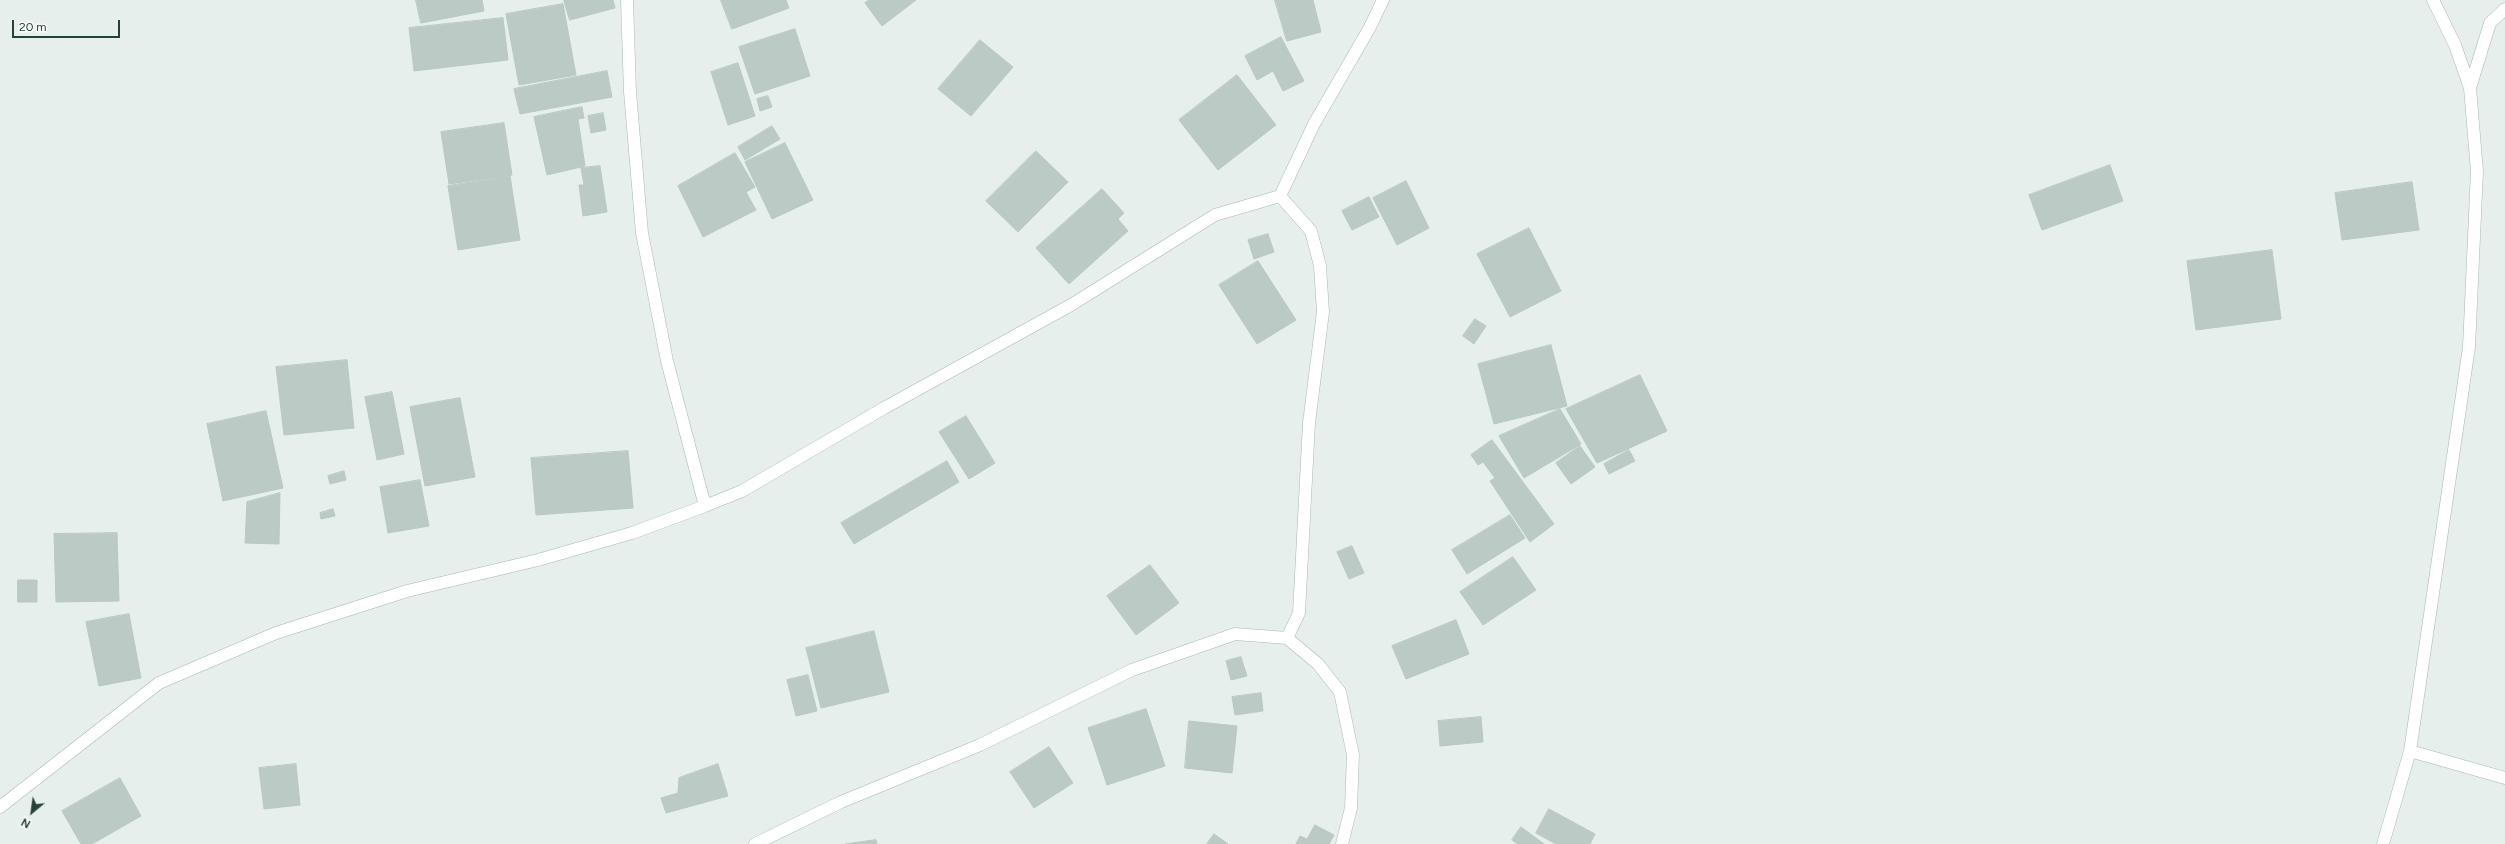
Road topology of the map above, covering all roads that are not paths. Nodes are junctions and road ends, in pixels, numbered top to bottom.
1 (627, 0) edge
2 (1383, 0) edge
3 (2433, 0) edge
4 (2505, 9) edge
5 (2470, 88) junction
6 (1280, 196) junction
7 (705, 506) junction
8 (1287, 638) junction
9 (2410, 751) junction
10 (2505, 778) edge
11 (0, 807) edge
12 (755, 844) edge
13 (1342, 844) edge
14 (2383, 844) edge

1 - 7 street
2 - 6 street
3 - 5 street
4 - 5 street
5 - 9 street
6 - 7 street
6 - 8 street
7 - 11 street
8 - 12 street
8 - 13 street
9 - 10 street
9 - 14 street

